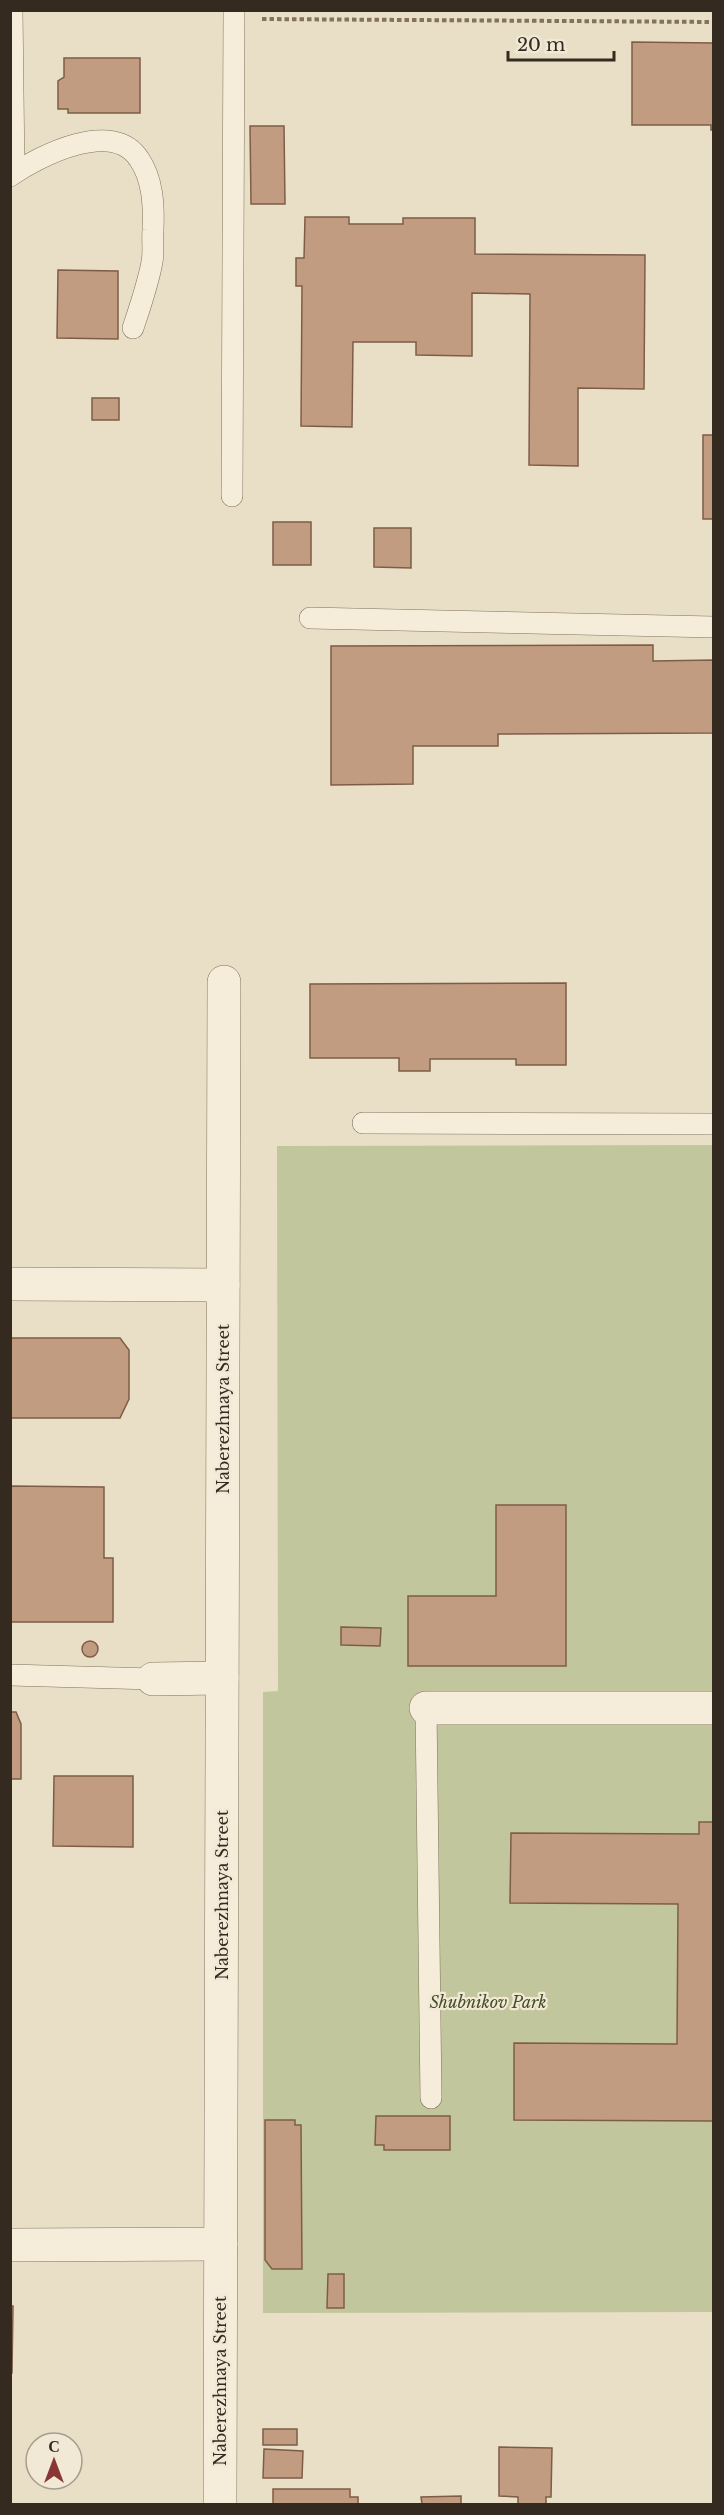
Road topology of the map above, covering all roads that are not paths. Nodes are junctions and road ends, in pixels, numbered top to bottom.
1 (12, 10) edge
2 (234, 15) edge
3 (12, 175) edge
4 (133, 328) dead end
5 (232, 496) dead end
6 (310, 618) dead end
7 (714, 627) edge
8 (224, 982) dead end
9 (363, 1123) dead end
10 (714, 1124) edge
11 (10, 1284) edge
12 (224, 1285) junction
13 (10, 1675) edge
14 (222, 1678) junction
15 (153, 1679) joint
16 (426, 1708) joint
17 (714, 1708) edge
18 (431, 2098) dead end
19 (220, 2244) junction
20 (10, 2246) edge
21 (220, 2505) edge

1 - 3 lane
2 - 5 lane
3 - 4 lane
6 - 7 lane
8 - 12 street, Naberezhnaya Street
9 - 10 lane
11 - 12 street
12 - 14 street, Naberezhnaya Street
13 - 15 lane
14 - 15 street
14 - 19 street, Naberezhnaya Street
16 - 17 street
16 - 18 lane
19 - 20 street
19 - 21 street, Naberezhnaya Street

